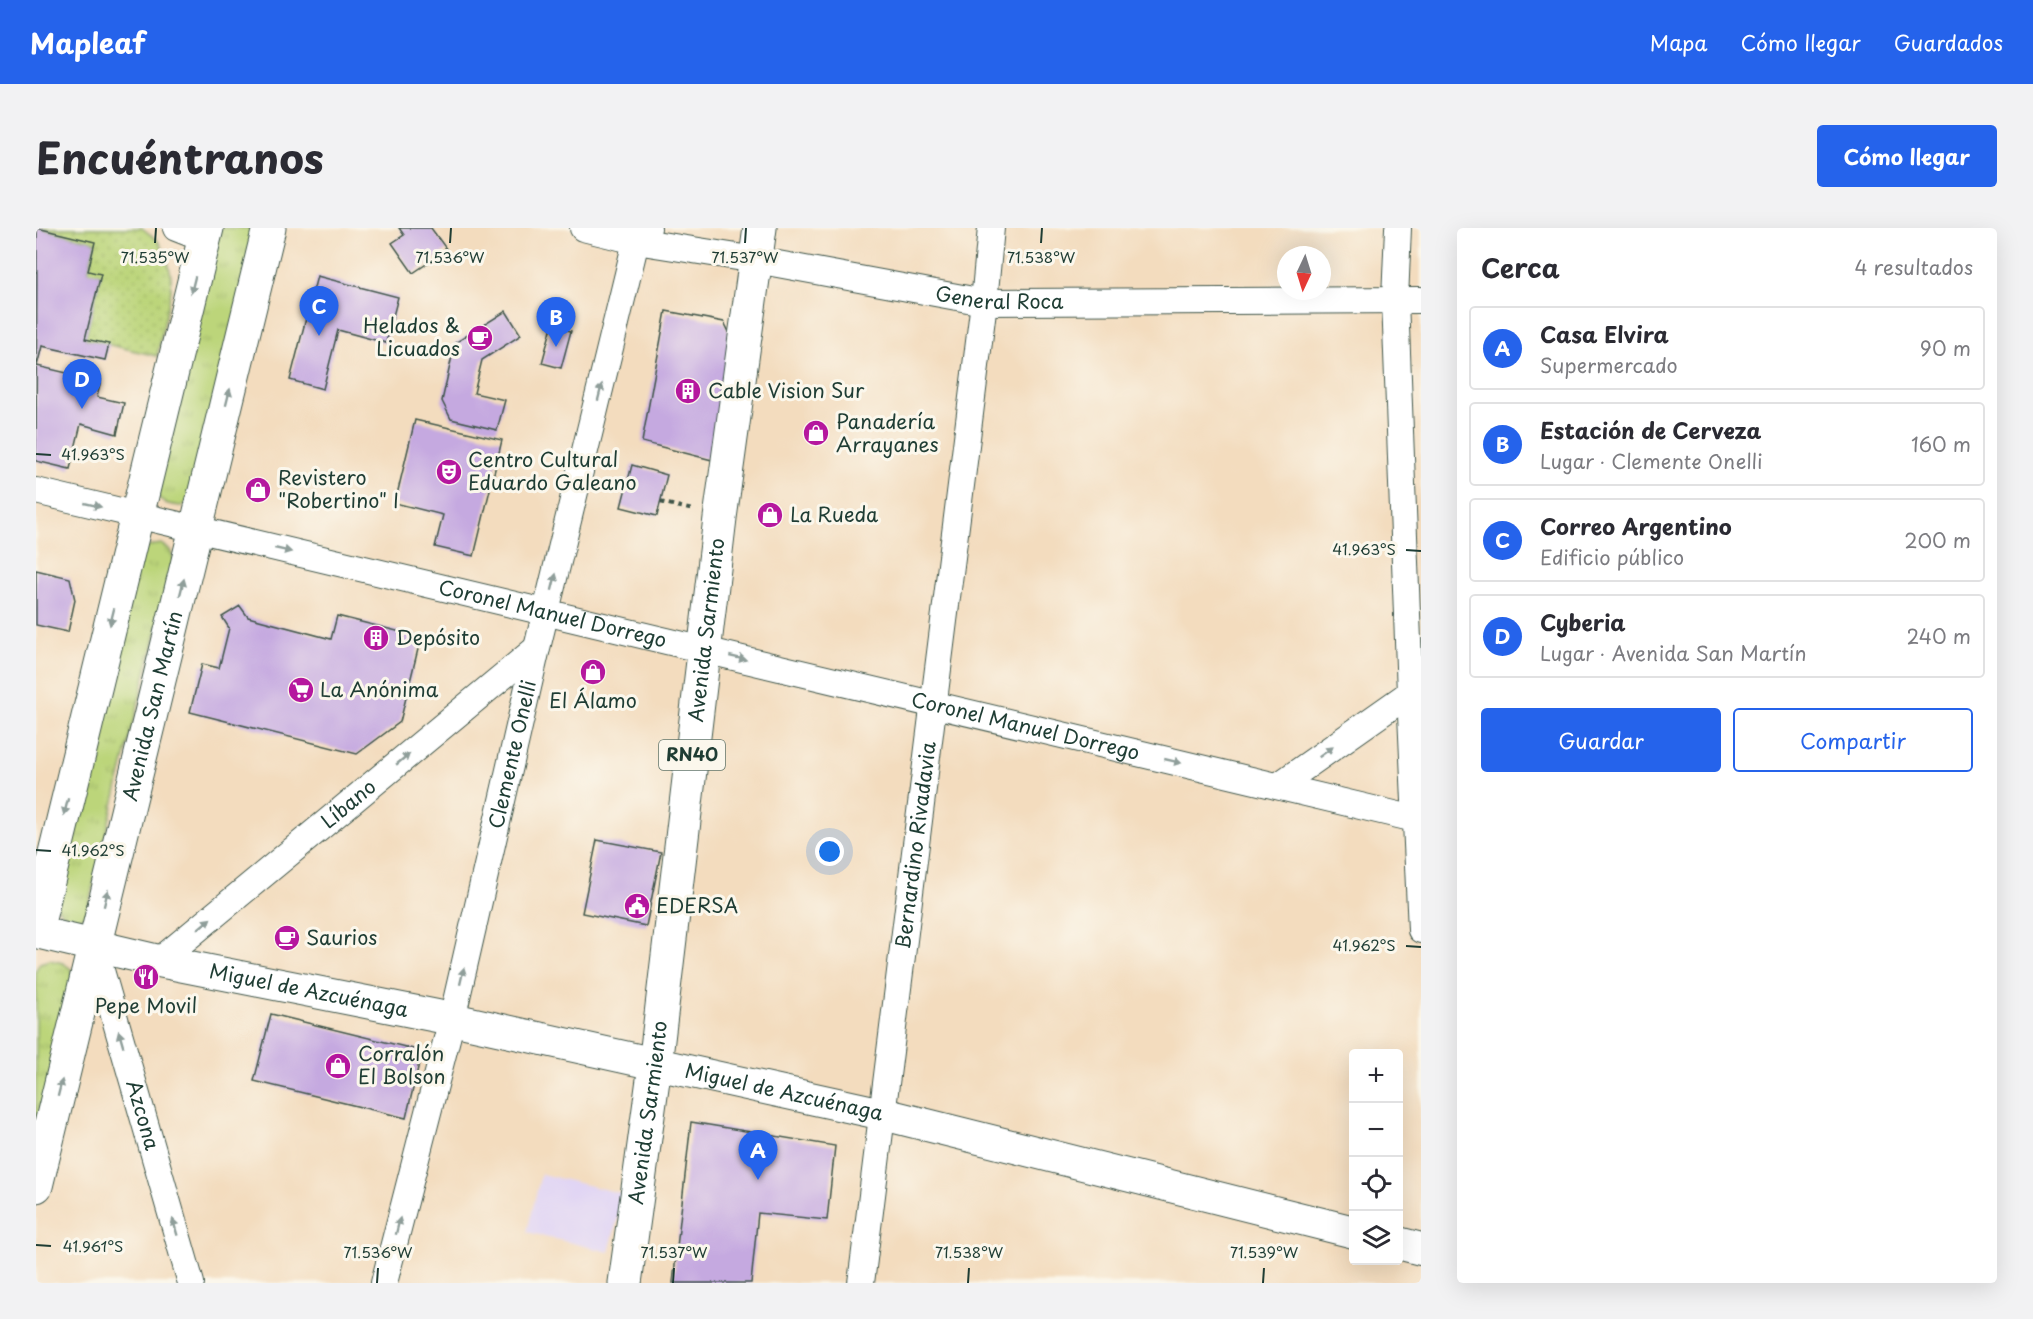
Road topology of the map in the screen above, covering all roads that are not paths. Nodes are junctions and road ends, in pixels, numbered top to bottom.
1 (269, 228) edge
2 (583, 228) edge
3 (760, 228) edge
4 (991, 228) edge
5 (1398, 228) edge
6 (195, 232) edge
7 (642, 235) edge
8 (756, 260) junction
9 (1395, 300) junction
10 (1421, 300) edge
11 (984, 302) junction
12 (36, 492) edge
13 (137, 515) junction
14 (196, 529) junction
15 (546, 612) junction
16 (537, 648) junction
17 (704, 650) junction
18 (1410, 693) junction
19 (934, 705) junction
20 (1278, 786) junction
21 (1415, 819) junction
22 (1421, 930) edge
23 (36, 931) edge
24 (94, 946) junction
25 (159, 961) junction
26 (452, 1018) junction
27 (655, 1065) junction
28 (883, 1114) junction
29 (36, 1186) edge
30 (1349, 1231) edge
31 (1403, 1244) edge
32 (1421, 1249) edge
33 (191, 1283) edge
34 (384, 1283) edge
35 (625, 1283) edge
36 (861, 1283) edge

14 -> 1 main road, Avenida San Martín
2 - 7 street, General Roca
3 - 8 main road, Avenida Sarmiento / RN40
4 - 11 street, Bernardino Rivadavia
5 - 9 street
6 -> 13 main road
7 - 8 street, General Roca
15 -> 7 street, Clemente Onelli
8 - 11 street, General Roca
8 - 17 main road, Avenida Sarmiento / RN40
9 - 10 street, General Roca
9 - 11 street, General Roca
9 - 18 street
11 - 19 street, Bernardino Rivadavia
12 -> 13 street, Coronel Manuel Dorrego
13 - 14 street, Coronel Manuel Dorrego
13 -> 23 main road
14 -> 15 street, Coronel Manuel Dorrego
24 -> 14 main road, Avenida San Martín
15 - 16 street, Clemente Onelli
15 - 17 street, Coronel Manuel Dorrego
25 -> 16 street, Líbano
26 -> 16 street, Clemente Onelli
17 -> 19 street, Coronel Manuel Dorrego
17 - 27 main road, Avenida Sarmiento / RN40
20 -> 18 street
18 - 21 street
19 -> 20 street, Coronel Manuel Dorrego
19 - 28 street, Bernardino Rivadavia
20 - 21 street, Coronel Manuel Dorrego
21 - 22 street
23 - 24 street, Miguel de Azcuénaga
24 - 25 street, Miguel de Azcuénaga
29 -> 24 main road, Avenida San Martín
33 -> 24 street, Azcona
25 - 26 street, Miguel de Azcuénaga
26 - 27 street, Miguel de Azcuénaga
34 -> 26 street, Clemente Onelli
27 - 28 street, Miguel de Azcuénaga
27 - 35 main road, Avenida Sarmiento / RN40
28 - 30 street, Miguel de Azcuénaga
28 - 36 street, Bernardino Rivadavia
31 - 32 street

